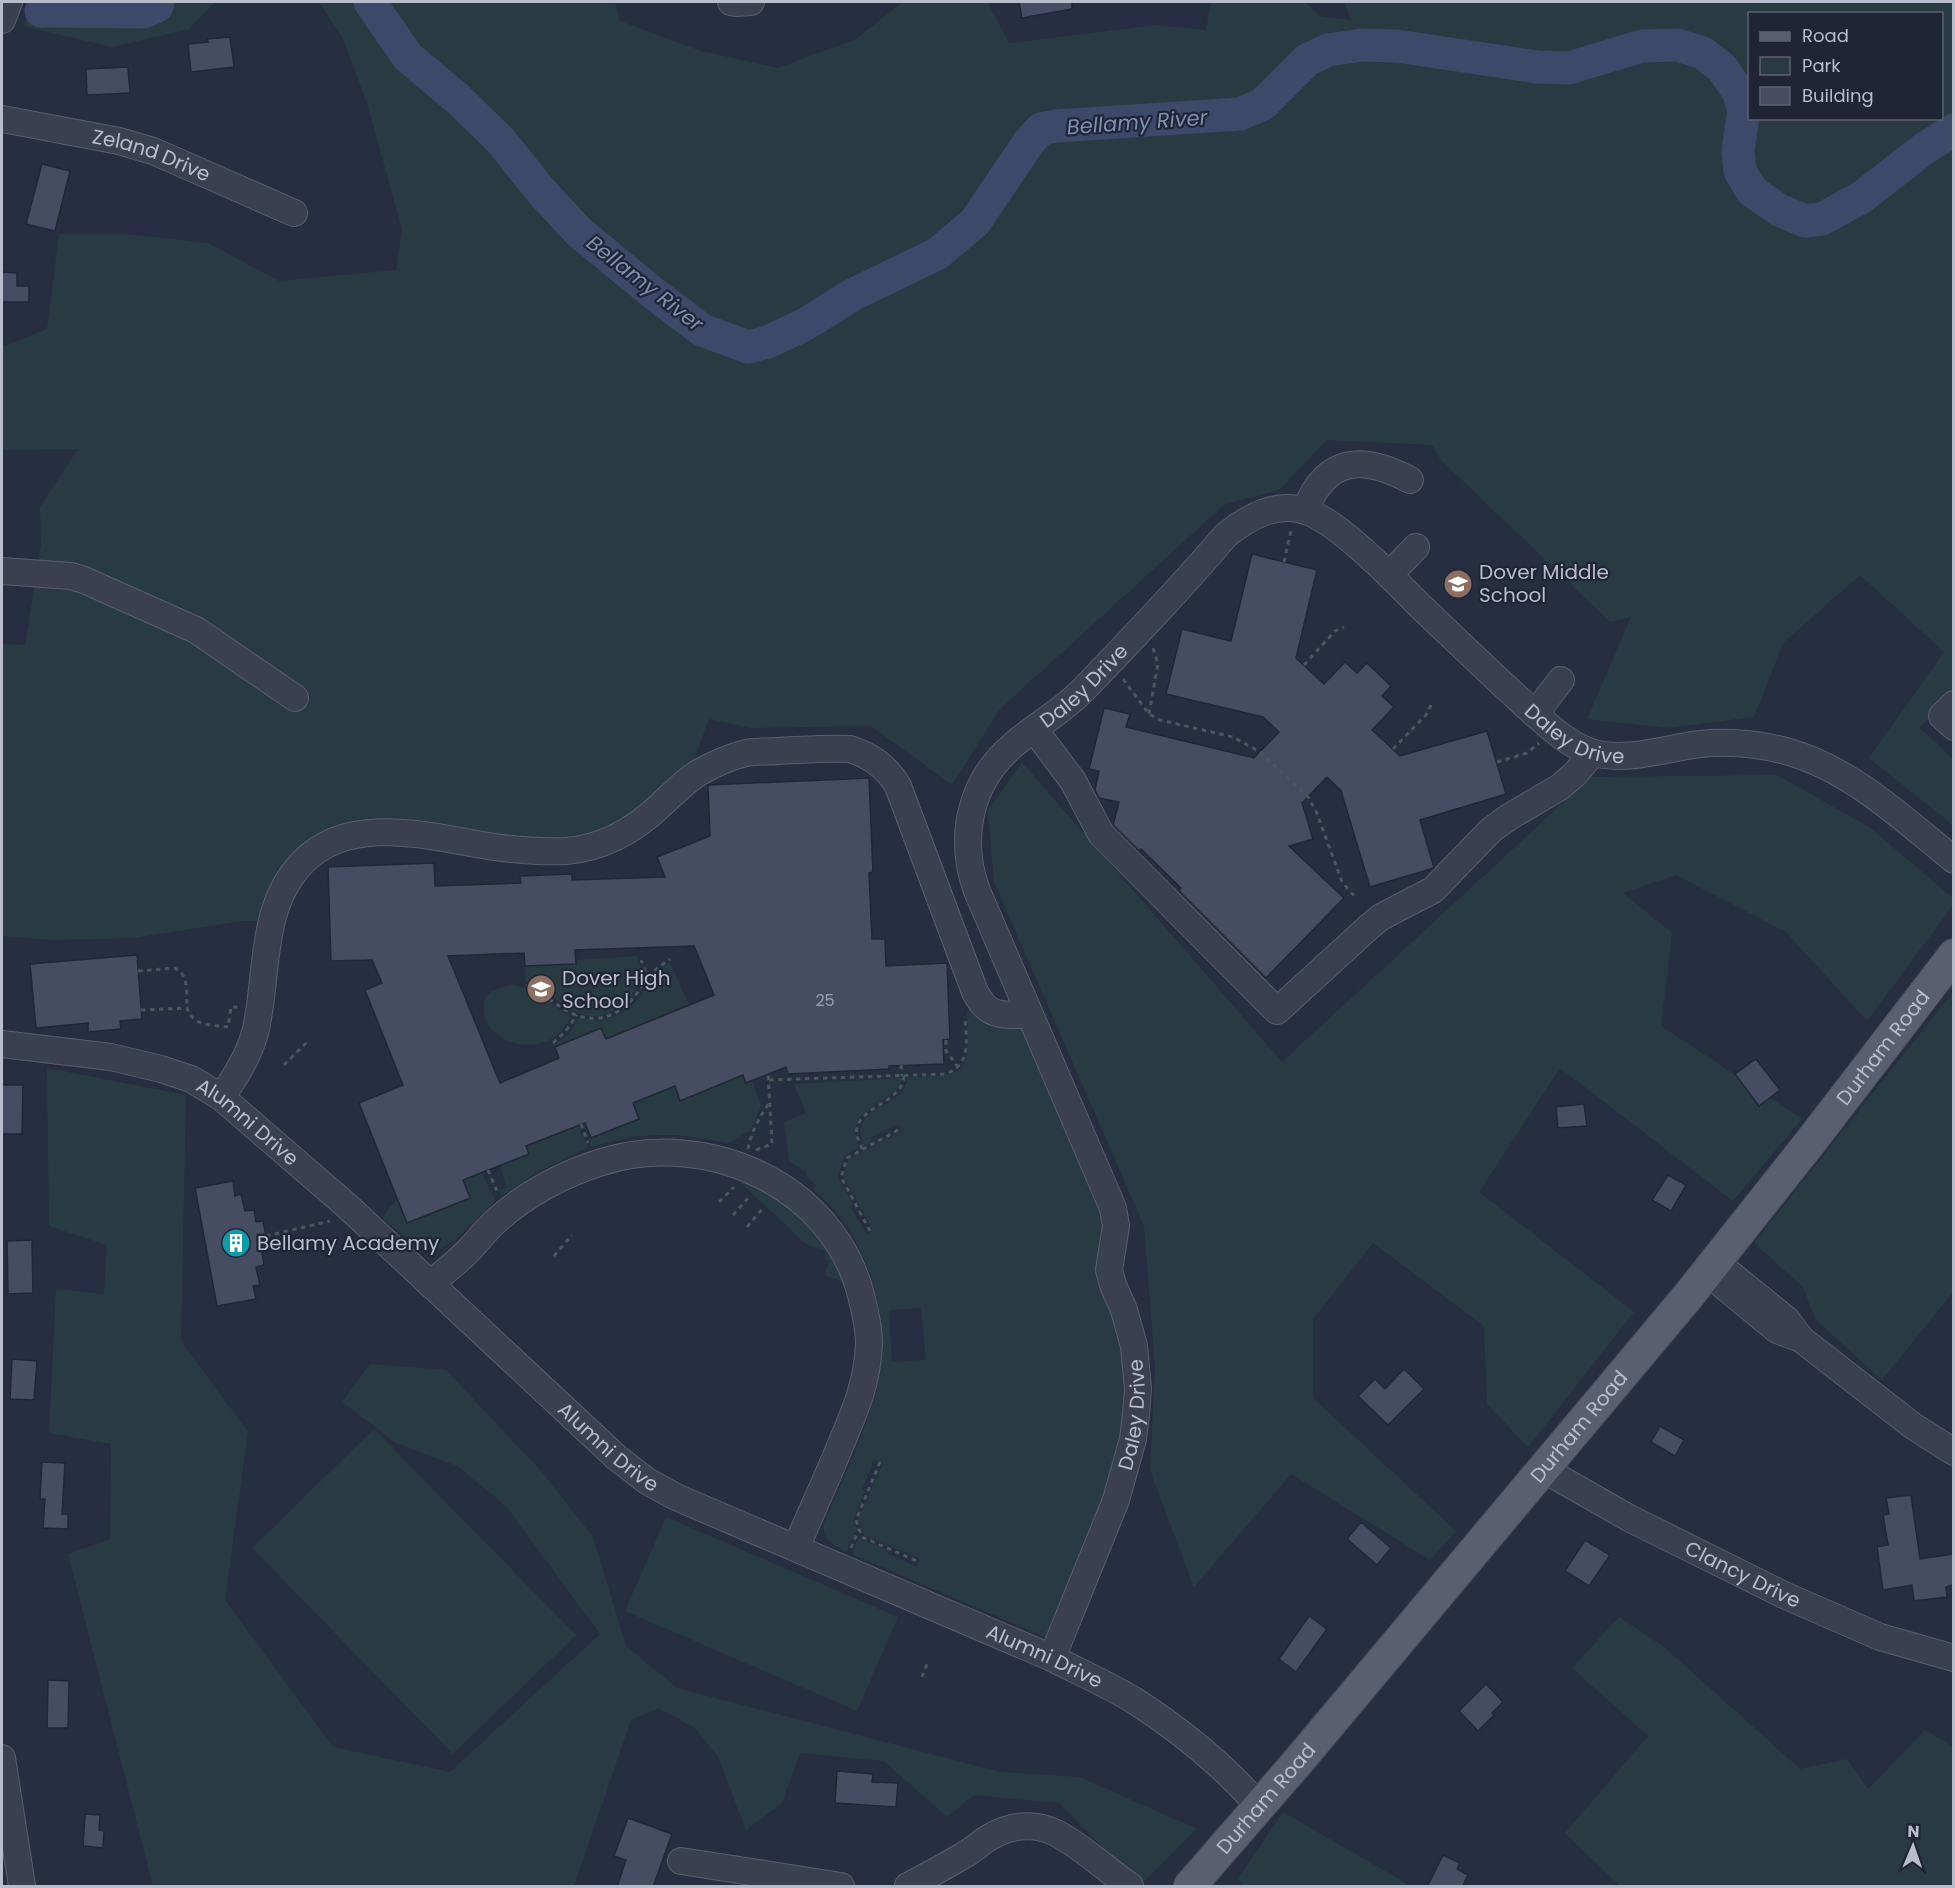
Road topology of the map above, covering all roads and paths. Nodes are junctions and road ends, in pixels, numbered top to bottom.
1 (9, 2) edge
2 (731, 2) edge
3 (751, 2) edge
4 (2, 20) edge
5 (2, 119) edge
6 (294, 213) dead end
7 (1410, 480) dead end
8 (1299, 517) junction
9 (1416, 547) dead end
10 (1284, 562) dead end
11 (2, 571) edge
12 (1389, 575) junction
13 (1344, 627) dead end
14 (1151, 641) dead end
15 (1304, 666) dead end
16 (1120, 675) dead end
17 (1561, 680) dead end
18 (295, 698) dead end
19 (1953, 704) edge
20 (1431, 705) dead end
21 (1149, 714) junction
22 (1535, 714) junction
23 (1953, 727) edge
24 (1034, 729) junction
25 (1542, 740) dead end
26 (1393, 749) dead end
27 (1593, 753) junction
28 (1497, 762) dead end
29 (1953, 860) edge
30 (1356, 898) dead end
31 (1953, 955) edge
32 (669, 959) dead end
33 (641, 960) dead end
34 (138, 971) dead end
35 (648, 975) junction
36 (526, 985) dead end
37 (977, 996) junction
38 (187, 1008) junction
39 (248, 1008) dead end
40 (141, 1010) dead end
41 (577, 1015) junction
42 (1029, 1015) junction
43 (946, 1040) dead end
44 (309, 1041) dead end
45 (553, 1043) dead end
46 (2, 1044) edge
47 (284, 1065) dead end
48 (901, 1065) dead end
49 (959, 1067) junction
50 (768, 1074) dead end
51 (903, 1076) junction
52 (769, 1080) junction
53 (221, 1097) junction
54 (770, 1102) junction
55 (581, 1124) dead end
56 (900, 1129) dead end
57 (750, 1141) dead end
58 (862, 1149) junction
59 (591, 1150) dead end
60 (748, 1153) dead end
61 (488, 1170) dead end
62 (737, 1184) dead end
63 (750, 1196) dead end
64 (501, 1201) dead end
65 (719, 1202) dead end
66 (763, 1208) dead end
67 (733, 1215) dead end
68 (334, 1219) dead end
69 (747, 1227) dead end
70 (870, 1232) dead end
71 (572, 1235) dead end
72 (266, 1236) dead end
73 (554, 1256) dead end
74 (1713, 1265) junction
75 (430, 1284) junction
76 (1953, 1452) edge
77 (880, 1462) dead end
78 (1543, 1469) junction
79 (859, 1529) junction
80 (796, 1548) junction
81 (848, 1556) dead end
82 (919, 1562) dead end
83 (1052, 1658) junction
84 (1953, 1658) edge
85 (927, 1664) dead end
86 (922, 1677) dead end
87 (2, 1758) edge
88 (1259, 1806) junction
89 (7, 1830) edge
90 (681, 1861) dead end
91 (22, 1887) edge
92 (841, 1887) edge
93 (908, 1887) edge
94 (1130, 1887) edge
95 (1190, 1887) edge

1 - 4 street
2 - 3 street
5 - 6 street, Zeland Drive
7 - 8 street
8 - 10 path
8 - 12 street, Daley Drive
8 - 24 street, Daley Drive
9 - 12 street
11 - 18 street
12 - 22 street, Daley Drive
13 - 15 path
14 - 21 path
16 - 21 path
17 - 22 street
19 - 23 street
20 - 26 path
21 - 30 path
22 - 27 street, Daley Drive
24 - 27 street
24 - 42 street, Daley Drive
25 - 28 path
27 - 29 street, Daley Drive
31 - 74 main road, Durham Road
32 - 35 path
33 - 35 path
34 - 38 path
35 - 41 path
36 - 41 path
37 - 42 street
37 - 49 path
37 - 53 street
38 - 39 path
38 - 40 path
41 - 45 path
42 - 83 street, Daley Drive
43 - 49 path
44 - 47 path
46 - 53 street, Alumni Drive
48 - 51 path
49 - 51 path
50 - 52 path
51 - 52 path
51 - 58 path
52 - 54 path
53 - 75 street, Alumni Drive
54 - 57 path
54 - 60 path
55 - 59 path
56 - 58 path
58 - 70 path
61 - 64 path
62 - 65 path
63 - 67 path
66 - 69 path
68 - 72 path
71 - 73 path
74 - 76 street
74 - 78 main road, Durham Road
75 - 80 street, Alumni Drive
75 - 80 street
77 - 79 path
78 - 84 street, Clancy Drive
78 - 88 main road, Durham Road
79 - 81 path
79 - 82 path
80 - 83 street, Alumni Drive
83 - 88 street, Alumni Drive
85 - 86 path
87 - 89 street
88 - 95 main road, Durham Road
89 - 91 street
90 - 92 street
93 - 94 street

